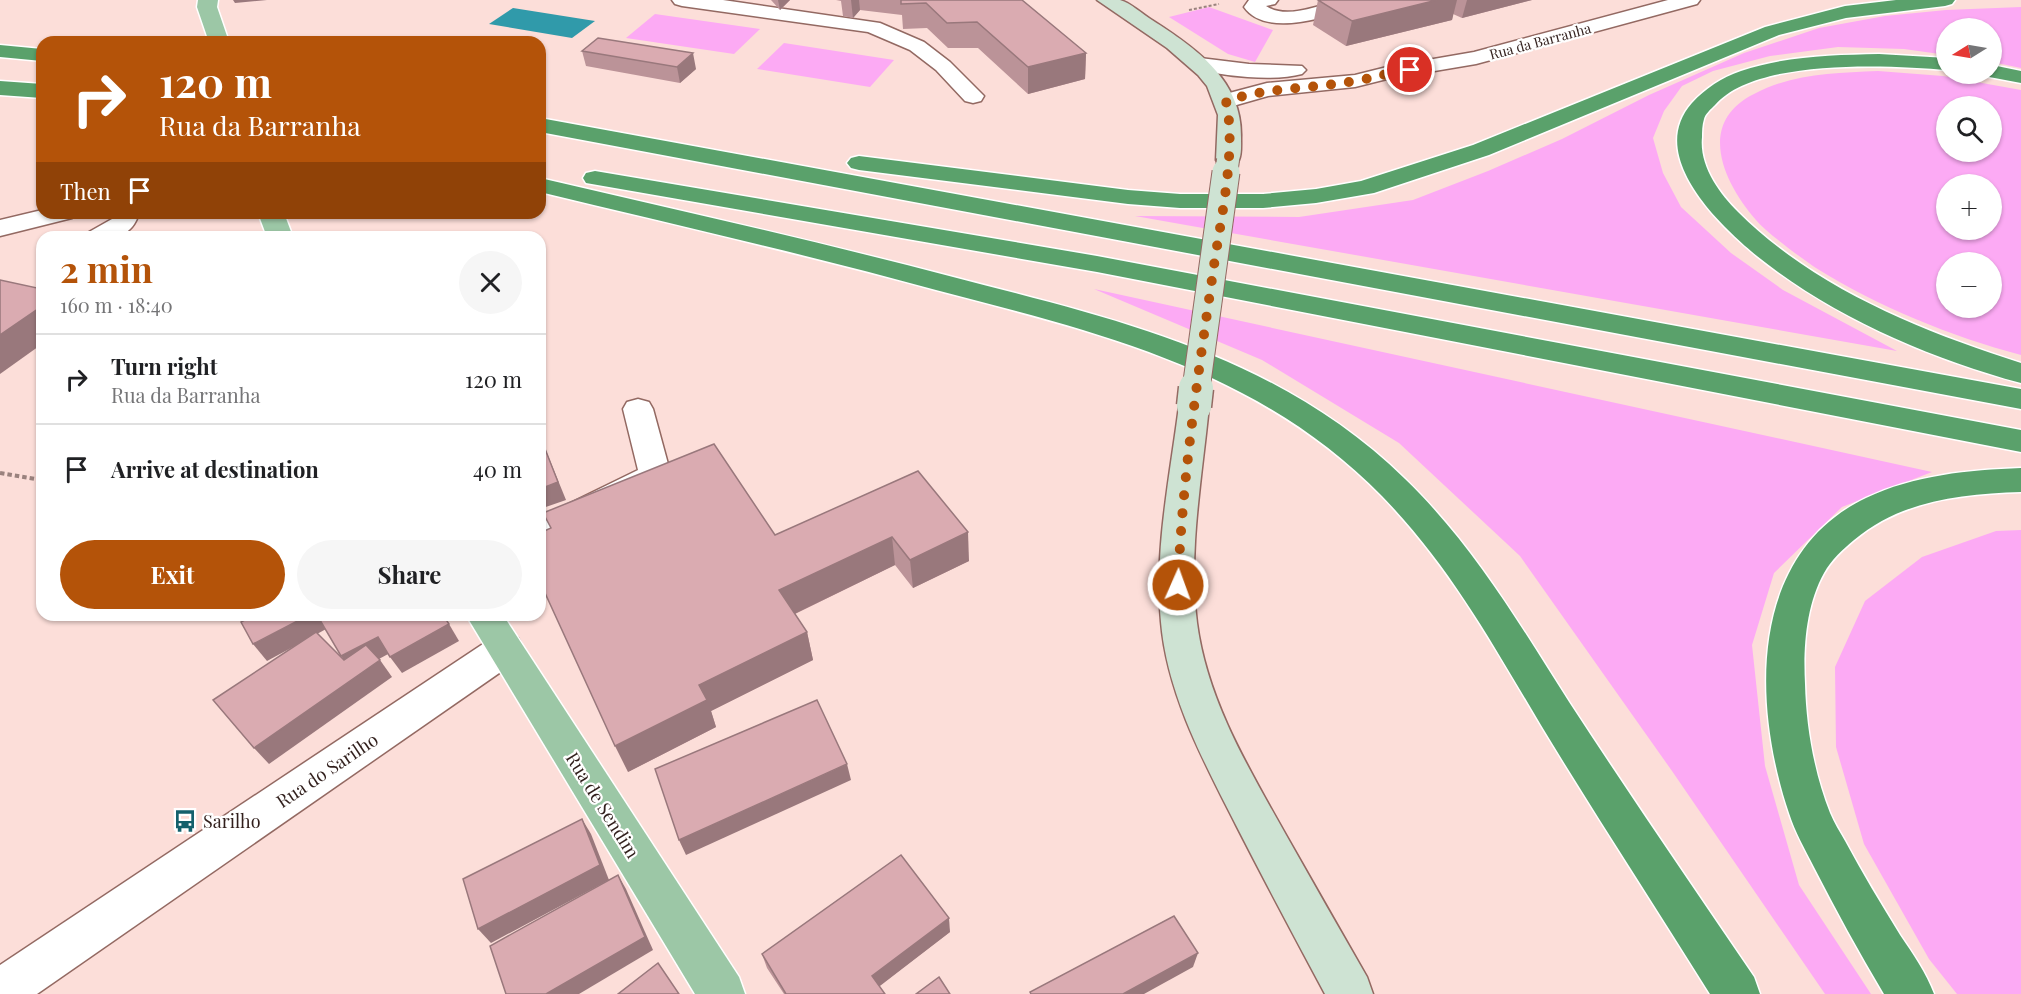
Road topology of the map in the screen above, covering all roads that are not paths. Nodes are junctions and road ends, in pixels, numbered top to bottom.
1 (682, 0) edge
2 (824, 0) edge
3 (1107, 0) edge
4 (1362, 0) edge
5 (1690, 0) edge
6 (1817, 0) edge
7 (1945, 0) edge
8 (1263, 1) edge
9 (206, 2) edge
10 (806, 18) junction
11 (1748, 19) dead end
12 (217, 36) edge
13 (0, 51) edge
14 (36, 54) edge
15 (1936, 63) edge
16 (1200, 64) junction
17 (1387, 73) junction
18 (2002, 73) edge
19 (2021, 76) edge
20 (1590, 83) dead end
21 (0, 88) edge
22 (36, 91) edge
23 (973, 96) dead end
24 (1226, 101) junction
25 (546, 112) edge
26 (546, 126) edge
27 (546, 169) edge
28 (1390, 180) junction
29 (546, 186) edge
30 (41, 219) edge
31 (61, 219) edge
32 (128, 222) edge
33 (0, 230) edge
34 (49, 231) edge
35 (111, 231) edge
36 (36, 238) edge
37 (2021, 373) edge
38 (2021, 399) edge
39 (638, 409) dead end
40 (2021, 441) edge
41 (2021, 480) edge
42 (546, 530) edge
43 (494, 632) edge
44 (1258, 824) junction
45 (1659, 872) junction
46 (0, 992) edge
47 (722, 994) edge
48 (1350, 994) edge
49 (1374, 994) edge
50 (1737, 994) edge
51 (1755, 994) edge
52 (1911, 994) edge

1 - 10 street
2 - 10 street
3 - 16 main road
4 - 8 street
5 - 17 street, Rua da Barranha
6 - 11 highway
7 - 28 highway
9 - 12 main road
10 - 23 street
13 - 14 highway
15 - 37 highway
16 - 17 street, Rua da Barranha
16 - 24 main road
17 - 24 street, Rua da Barranha
18 - 19 highway
20 - 28 highway
21 - 22 highway
24 - 44 main road, bridge
25 - 28 highway
26 - 38 highway
27 - 40 highway
29 - 45 highway
30 - 33 street
31 - 34 street
32 - 35 street
33 - 36 street
39 - 42 street
41 - 52 highway
43 - 46 street, Rua do Sarilho
43 - 47 main road, Rua de Sendim
44 - 48 main road
44 - 49 main road
45 - 50 highway
45 - 51 highway

